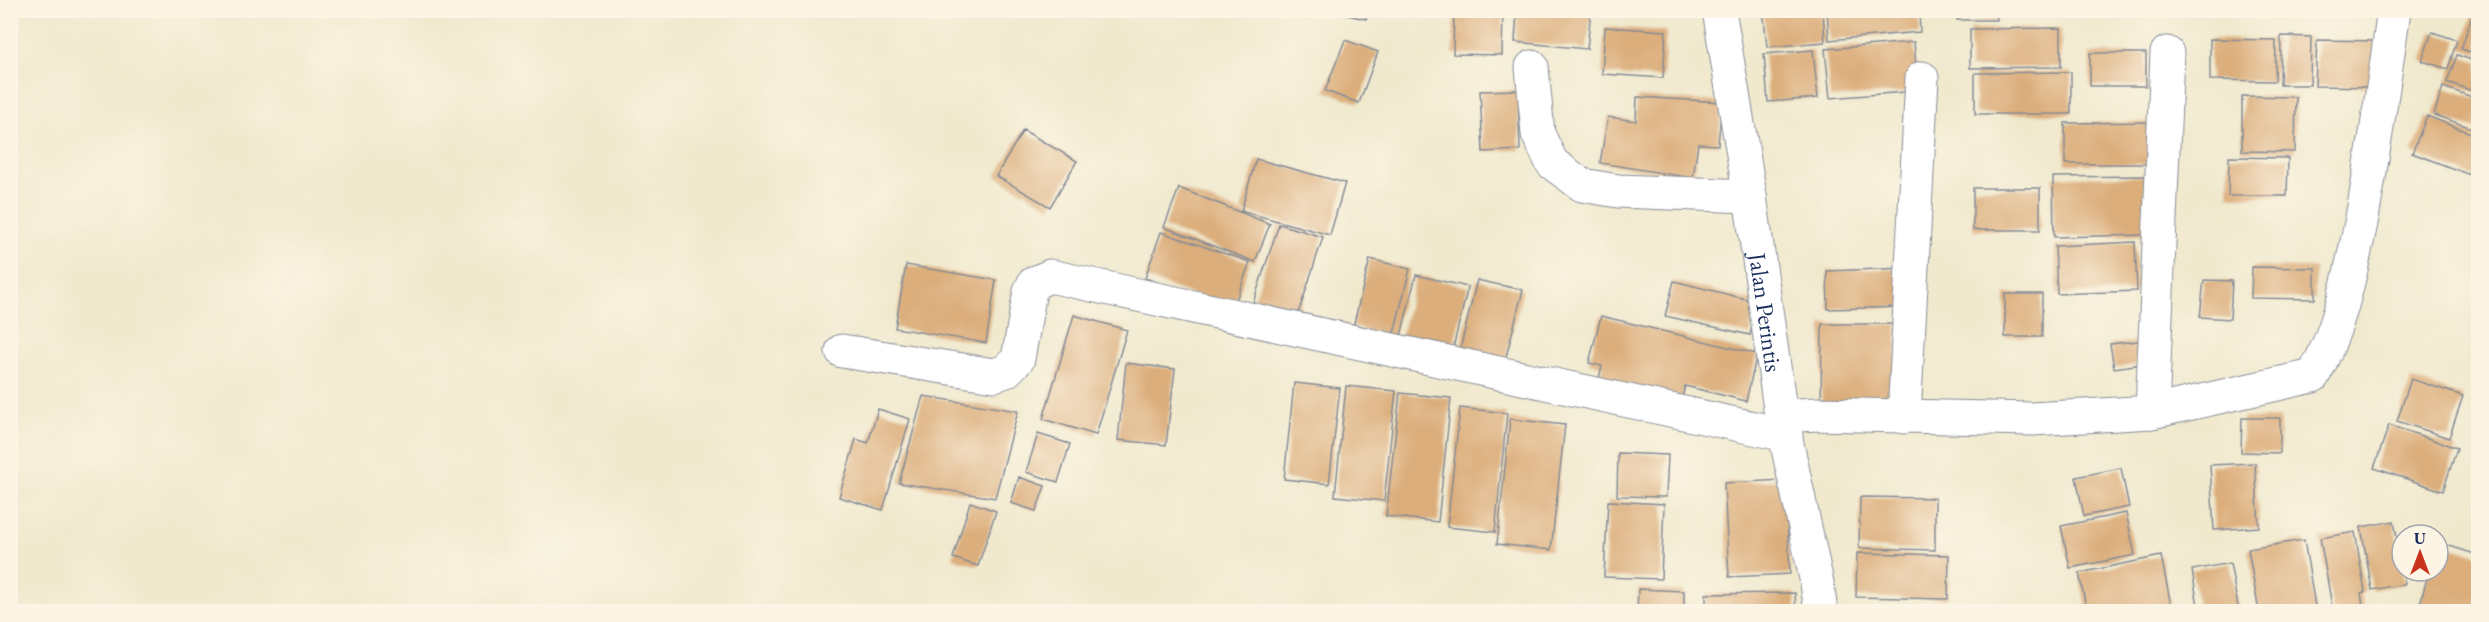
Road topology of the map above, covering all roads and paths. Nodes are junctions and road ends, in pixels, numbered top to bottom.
1 (1719, 10) edge
2 (2394, 10) edge
3 (2167, 54) dead end
4 (1532, 67) dead end
5 (1922, 78) dead end
6 (1750, 196) junction
7 (842, 351) dead end
8 (2152, 412) junction
9 (1904, 417) junction
10 (1783, 425) junction
11 (1821, 612) edge

1 - 6 street, Jalan Perintis
2 - 8 street
3 - 8 street
4 - 6 street
5 - 9 street
6 - 10 street, Jalan Perintis
7 - 10 street
8 - 9 street
9 - 10 street
10 - 11 street, Jalan Perintis

